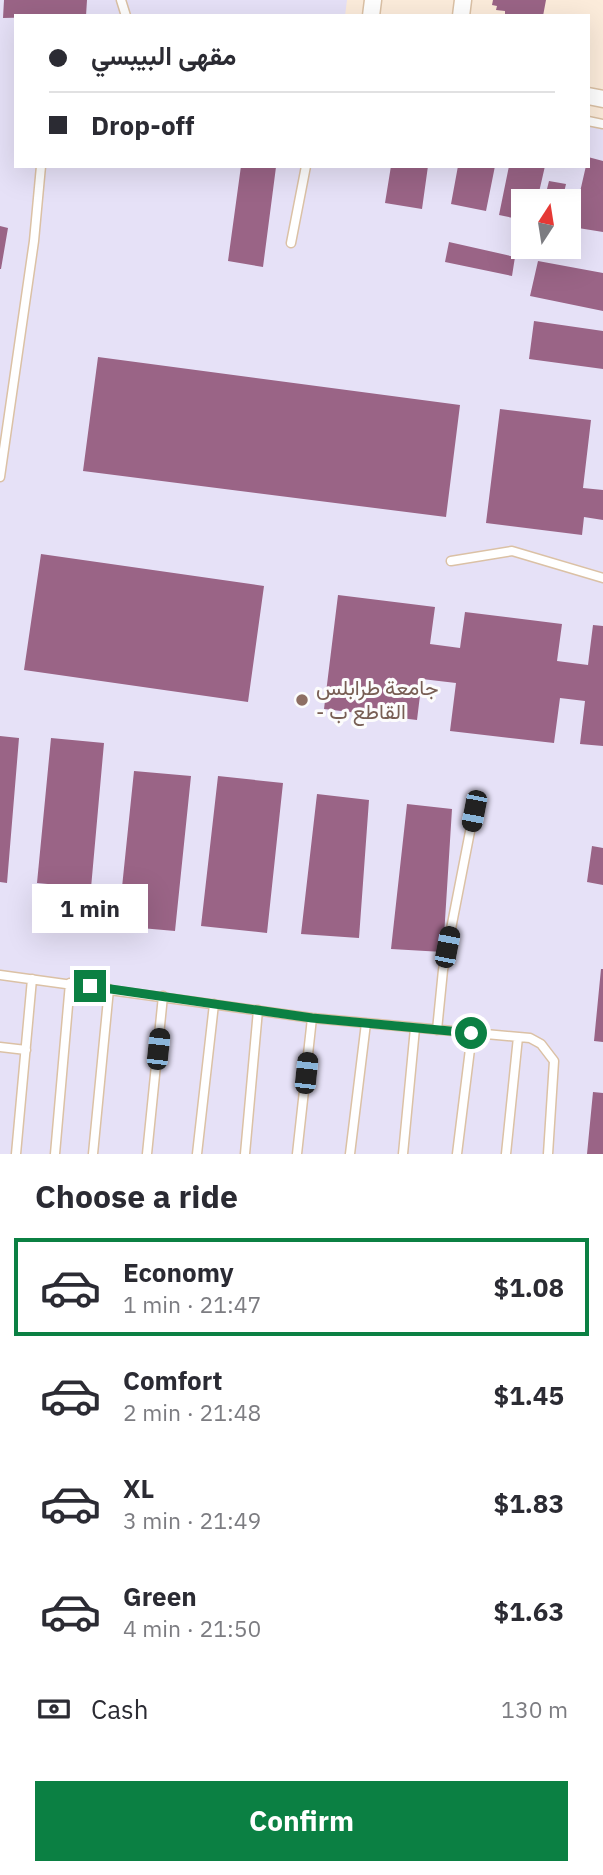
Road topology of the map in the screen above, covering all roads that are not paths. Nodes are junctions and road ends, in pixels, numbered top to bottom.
1 (41, 168) edge
2 (306, 168) edge
3 (291, 243) dead end
4 (0, 477) edge
5 (451, 561) dead end
6 (603, 578) edge
7 (474, 811) dead end
8 (0, 975) edge
9 (32, 979) junction
10 (70, 983) junction
11 (109, 989) junction
12 (163, 996) junction
13 (214, 1004) junction
14 (258, 1010) junction
15 (312, 1018) junction
16 (366, 1023) junction
17 (415, 1028) junction
18 (437, 1030) junction
19 (471, 1033) junction
20 (518, 1037) junction
21 (0, 1048) edge
22 (26, 1050) junction
23 (16, 1154) edge
24 (55, 1154) edge
25 (93, 1154) edge
26 (147, 1154) edge
27 (197, 1154) edge
28 (245, 1154) edge
29 (298, 1154) edge
30 (350, 1154) edge
31 (403, 1154) edge
32 (457, 1154) edge
33 (506, 1154) edge
34 (548, 1154) edge

1 - 4 lane
2 - 3 lane
5 - 6 lane
7 - 18 lane
8 - 9 lane
9 - 10 lane
9 - 22 lane
10 - 11 lane
10 - 24 lane
11 - 12 lane
11 - 25 lane
12 - 13 lane
12 - 26 lane
13 - 14 lane
13 - 27 lane
14 - 15 lane
14 - 28 lane
15 - 16 lane
15 - 29 lane
16 - 17 lane
16 - 30 lane
17 - 18 lane
17 - 31 lane
18 - 19 lane
19 - 20 lane
19 - 32 lane
20 - 33 lane
20 - 34 lane
21 - 22 lane
22 - 23 lane

